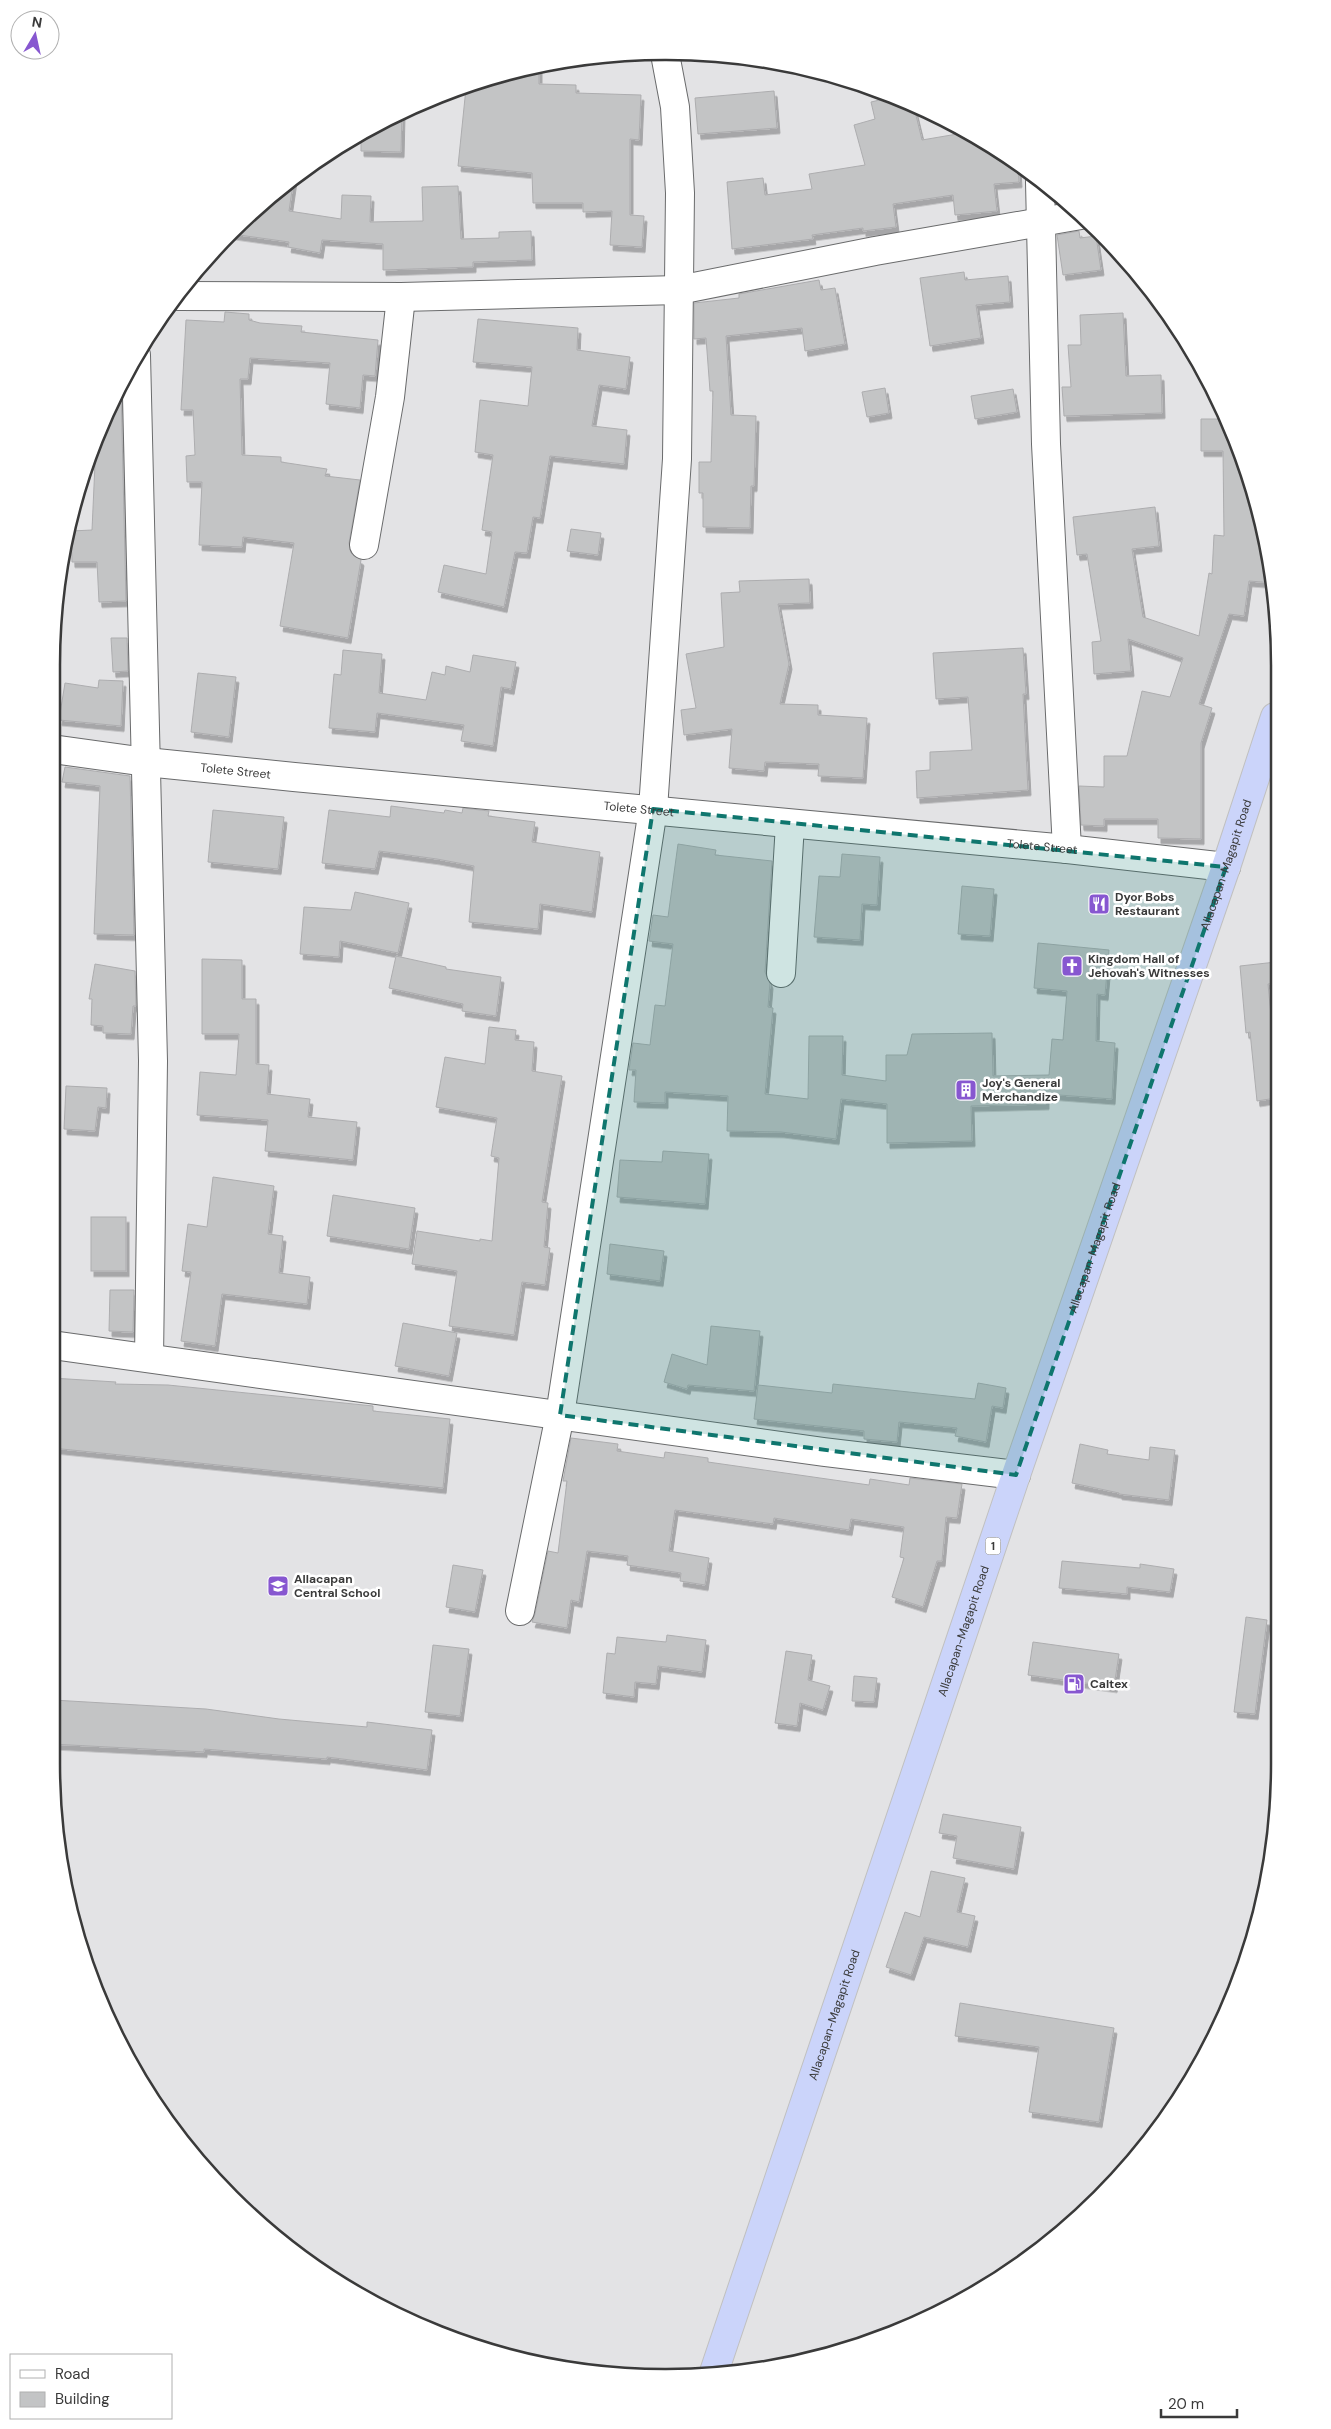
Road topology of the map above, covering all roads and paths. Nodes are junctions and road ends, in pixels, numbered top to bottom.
1 (666, 60) edge
2 (1040, 190) edge
3 (1072, 217) edge
4 (1042, 222) junction
5 (678, 290) junction
6 (186, 296) edge
7 (400, 297) junction
8 (136, 371) edge
9 (364, 545) dead end
10 (1271, 729) edge
11 (60, 750) edge
12 (146, 762) junction
13 (653, 809) junction
14 (790, 824) junction
15 (1067, 849) junction
16 (1226, 867) junction
17 (781, 974) dead end
18 (60, 1346) edge
19 (150, 1358) junction
20 (560, 1415) junction
21 (1016, 1475) junction
22 (520, 1611) dead end
23 (716, 2367) edge

1 - 5 street
2 - 4 street
3 - 4 street
4 - 5 street
4 - 15 street
5 - 7 street
5 - 13 street
6 - 7 street
7 - 9 street
8 - 12 street
10 - 16 highway, Allacapan-Magapit Road / 1
11 - 12 street, Tolete Street
12 - 13 street, Tolete Street
12 - 19 street
13 - 14 street, Tolete Street
13 - 20 street
14 - 15 street, Tolete Street
14 - 17 street
15 - 16 street, Tolete Street
16 - 21 highway, Allacapan-Magapit Road / 1
18 - 19 street
19 - 20 street
20 - 21 street
20 - 22 street
21 - 23 highway, Allacapan-Magapit Road / 1

